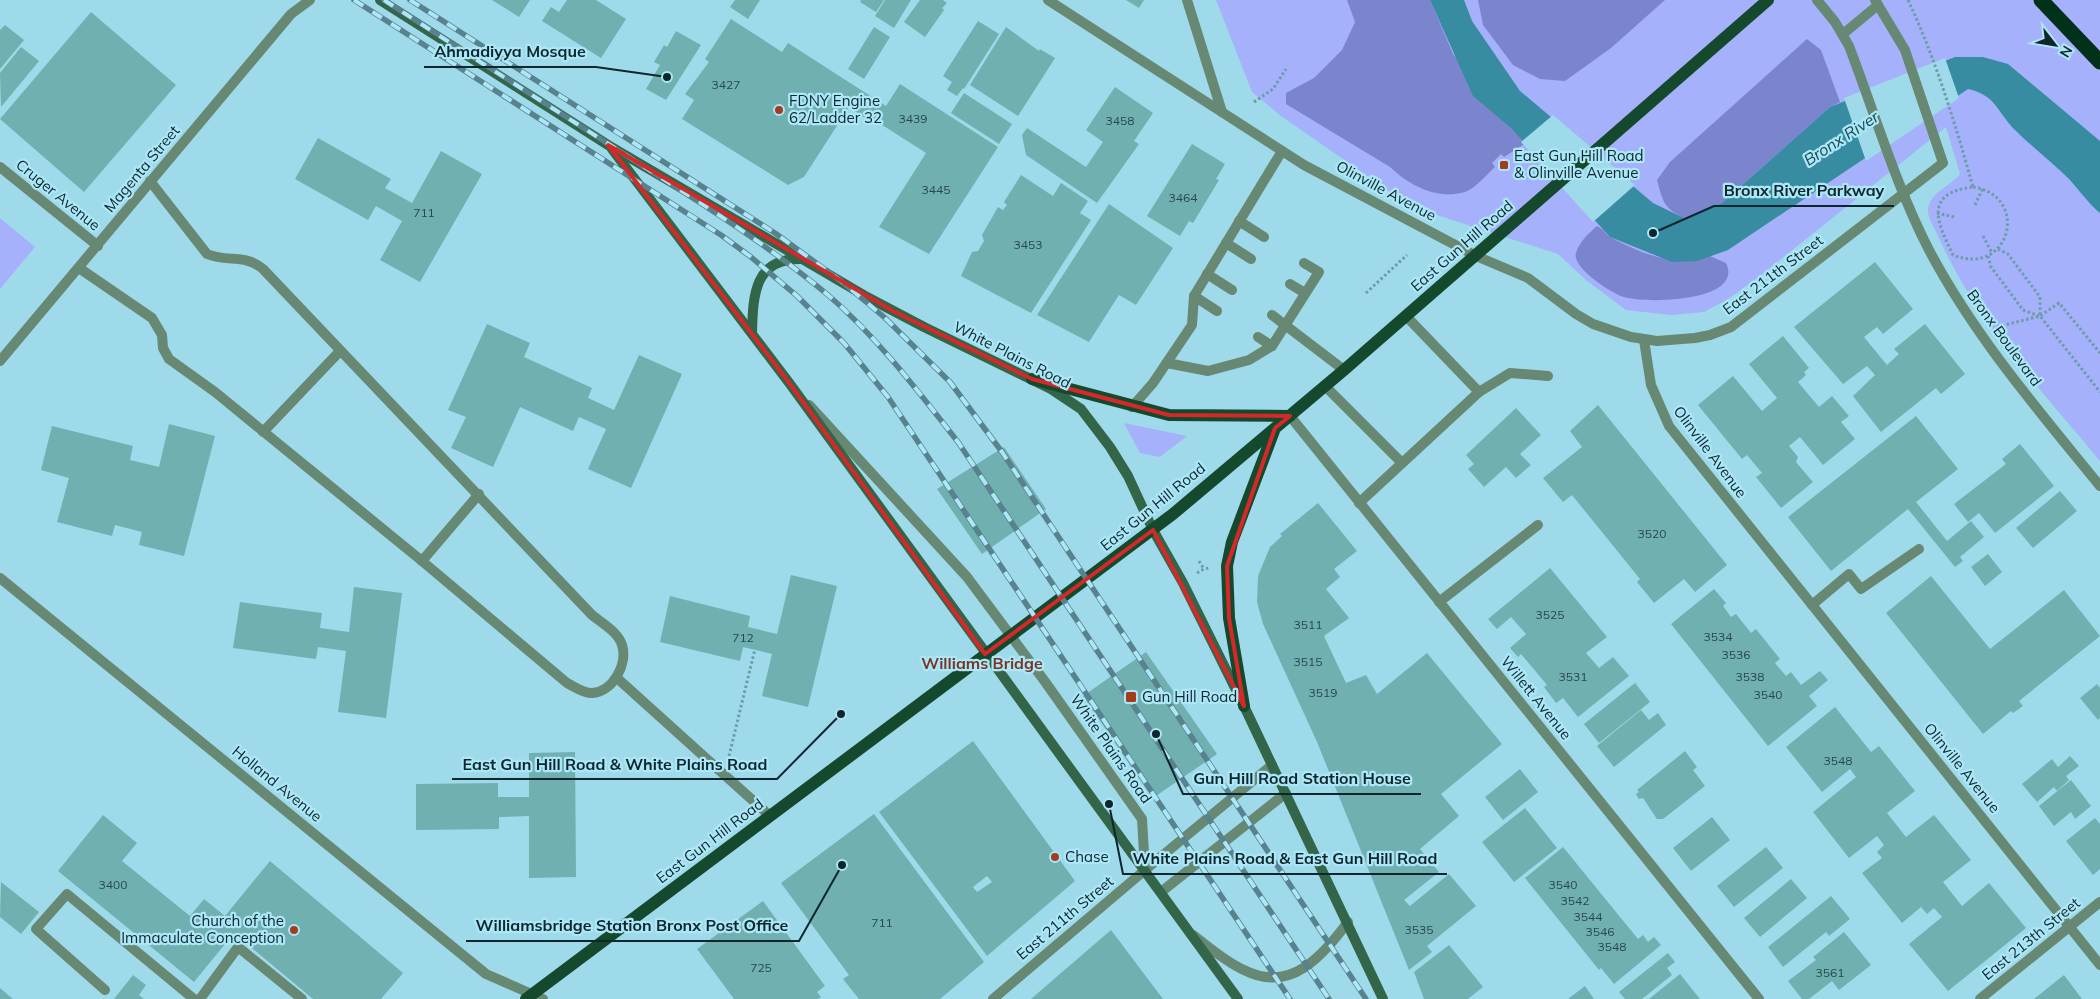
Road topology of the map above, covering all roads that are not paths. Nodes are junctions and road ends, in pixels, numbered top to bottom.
1 (310, 0) edge
2 (380, 0) edge
3 (1048, 0) edge
4 (1187, 0) edge
5 (1817, 0) edge
6 (2041, 0) edge
7 (1767, 1) edge
8 (1877, 2) edge
9 (1843, 34) junction
10 (2100, 62) edge
11 (1222, 112) junction
12 (608, 145) junction
13 (1282, 150) junction
14 (0, 167) edge
15 (150, 181) junction
16 (1904, 193) junction
17 (1239, 221) junction
18 (1264, 237) dead end
19 (1226, 243) junction
20 (98, 246) junction
21 (1476, 256) junction
22 (804, 259) junction
23 (1251, 259) dead end
24 (1304, 262) dead end
25 (79, 268) junction
26 (1207, 274) junction
27 (1290, 284) dead end
28 (1232, 290) dead end
29 (1305, 293) junction
30 (1194, 296) junction
31 (1217, 311) dead end
32 (1272, 315) dead end
33 (1406, 316) junction
34 (1286, 324) junction
35 (752, 333) junction
36 (1258, 337) dead end
37 (1644, 340) junction
38 (1272, 346) junction
39 (340, 351) junction
40 (0, 361) edge
41 (1167, 363) junction
42 (1344, 370) junction
43 (1548, 376) dead end
44 (1032, 379) junction
45 (790, 384) junction
46 (1325, 386) junction
47 (1479, 392) junction
48 (1132, 406) junction
49 (1290, 416) junction
50 (1275, 428) junction
51 (263, 432) junction
52 (1402, 463) junction
53 (2100, 486) edge
54 (479, 494) junction
55 (1359, 503) junction
56 (1538, 524) dead end
57 (1153, 530) junction
58 (1919, 549) dead end
59 (422, 560) junction
60 (0, 578) edge
61 (1439, 602) junction
62 (1812, 604) junction
63 (1011, 636) junction
64 (985, 654) junction
65 (617, 678) junction
66 (1244, 706) junction
67 (1272, 765) junction
68 (1286, 792) junction
69 (770, 816) junction
70 (1145, 870) junction
71 (1161, 892) junction
72 (2100, 902) edge
73 (1348, 922) junction
74 (2070, 926) junction
75 (1188, 932) junction
76 (2100, 965) edge
77 (105, 990) dead end
78 (534, 997) edge
79 (194, 999) edge
80 (200, 999) edge
81 (302, 999) edge
82 (993, 999) edge
83 (1238, 999) edge
84 (1383, 999) edge
85 (1759, 999) edge
86 (1980, 999) edge

1 - 15 street, Magenta Street
2 - 12 main road, White Plains Road
3 - 11 street, Olinville Avenue
4 - 11 street
5 - 9 street, Bronx Boulevard
6 - 10 highway
7 - 21 main road, East Gun Hill Road
8 - 9 street
8 - 16 street
9 - 16 street, Bronx Boulevard
11 - 13 street, Olinville Avenue
12 - 22 main road, White Plains Road
12 - 35 main road, White Plains Road
13 - 17 street
13 - 21 street, Olinville Avenue
14 - 20 street, Cruger Avenue
15 - 20 street, Magenta Street
15 - 39 street
16 - 37 street, East 211th Street
16 - 53 street, Bronx Boulevard
17 - 18 street
17 - 19 street
19 - 23 street
19 - 26 street
20 - 25 street, Magenta Street
21 - 33 main road, East Gun Hill Road
21 - 37 street, Olinville Avenue
22 - 35 main road
22 - 44 main road, White Plains Road
24 - 29 street
25 - 40 street, Magenta Street
25 - 51 street
26 - 28 street
26 - 30 street
27 - 29 street
29 - 34 street
30 - 31 street
30 - 41 street
32 - 34 street
33 - 42 main road, East Gun Hill Road
33 - 47 street
34 - 38 street
34 - 42 street
35 - 45 main road, White Plains Road
36 - 38 street
37 - 62 street, Olinville Avenue
38 - 41 street
39 - 51 street
39 - 54 street
41 - 48 street
42 - 46 main road, East Gun Hill Road
43 - 47 street
44 - 48 main road
44 - 57 main road, White Plains Road
45 - 63 street, White Plains Road
45 - 64 main road, White Plains Road
46 - 49 main road, East Gun Hill Road
46 - 52 street
47 - 52 street
48 - 49 main road
49 - 50 main road, East Gun Hill Road
49 - 55 street, Willett Avenue
50 - 57 main road, East Gun Hill Road
50 - 66 main road
51 - 59 street
52 - 55 street
54 - 59 street
54 - 65 street
55 - 61 street, Willett Avenue
56 - 61 street
57 - 63 main road, East Gun Hill Road
57 - 66 main road, White Plains Road
58 - 62 street
59 - 65 street
60 - 78 street, Holland Avenue
61 - 85 street, Willett Avenue
62 - 74 street, Olinville Avenue
63 - 64 main road, East Gun Hill Road
63 - 70 street, White Plains Road
64 - 69 main road, East Gun Hill Road
64 - 70 main road, White Plains Road
65 - 69 street
66 - 67 main road, White Plains Road
67 - 68 main road, White Plains Road
67 - 70 street, East 211th Street
68 - 71 street
68 - 73 main road, White Plains Road
69 - 78 main road, East Gun Hill Road
70 - 71 main road, White Plains Road
70 - 82 street, East 211th Street
71 - 75 main road, White Plains Road
72 - 74 street, East 213th Street
73 - 75 street, White Plains Road
73 - 84 main road, White Plains Road
74 - 76 street, Olinville Avenue
74 - 86 street, East 213th Street
75 - 83 main road, White Plains Road
77 - 79 street
80 - 81 street

